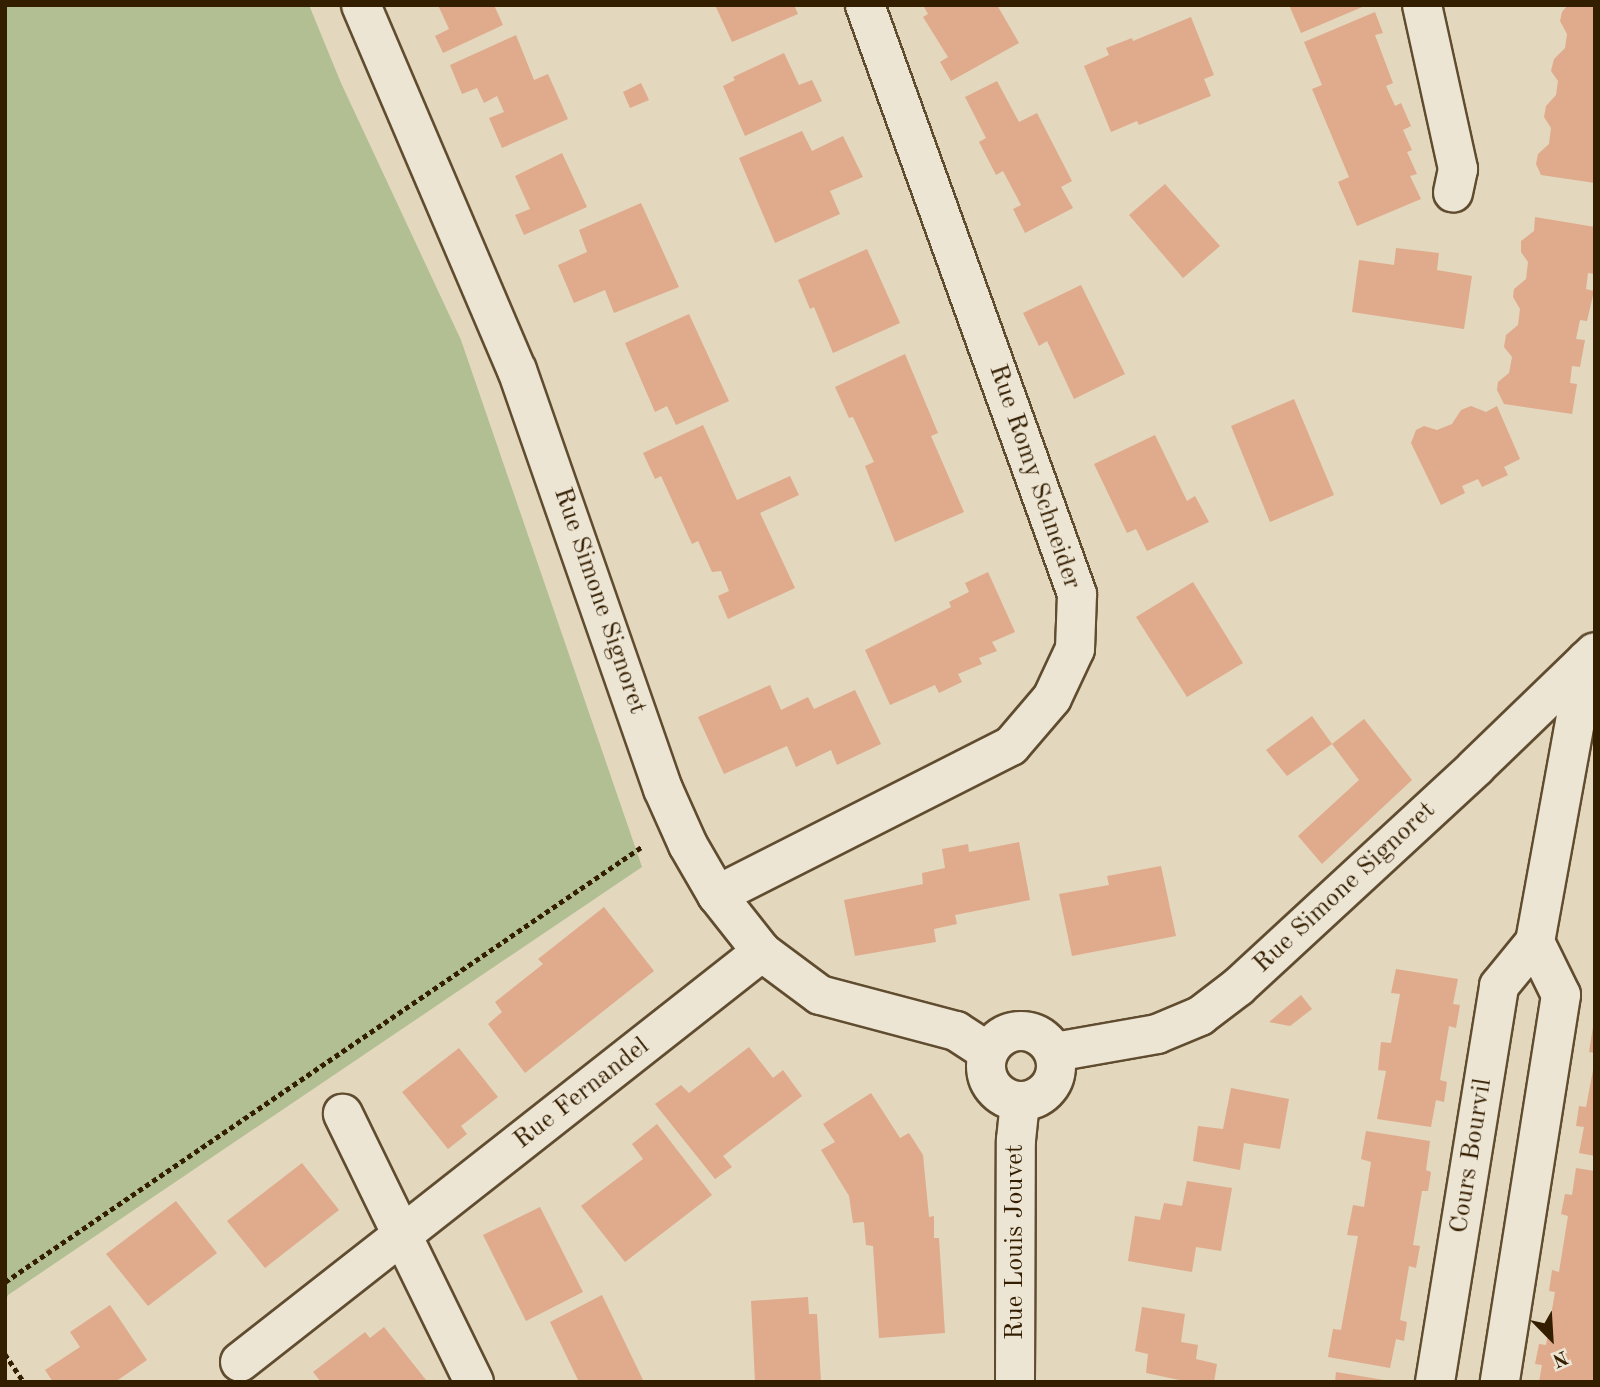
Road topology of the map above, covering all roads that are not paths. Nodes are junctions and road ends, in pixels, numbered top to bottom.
1 (361, 5) edge
2 (865, 5) edge
3 (1422, 5) edge
4 (1453, 192) dead end
5 (1590, 657) edge
6 (717, 895) junction
7 (1535, 943) junction
8 (762, 952) junction
9 (988, 1052) junction
10 (1055, 1052) junction
11 (1020, 1102) junction
12 (343, 1114) dead end
13 (402, 1235) junction
14 (240, 1362) dead end
15 (474, 1382) edge
16 (1015, 1382) edge
17 (1435, 1382) edge
18 (1500, 1382) edge

1 - 6 street, Rue Simone Signoret
2 - 6 street, Rue Romy Schneider
3 - 4 street
5 - 7 street, Cours Bourvil
5 - 10 street, Rue Simone Signoret
6 - 8 street, Rue Simone Signoret
7 - 17 street, Cours Bourvil
7 - 18 street
8 - 9 street, Rue Simone Signoret
8 - 13 street, Rue Fernandel
9 - 10 street
9 - 11 street
10 - 11 street
11 - 16 street, Rue Louis Jouvet
12 - 13 street
13 - 14 street, Rue Fernandel
13 - 15 street

